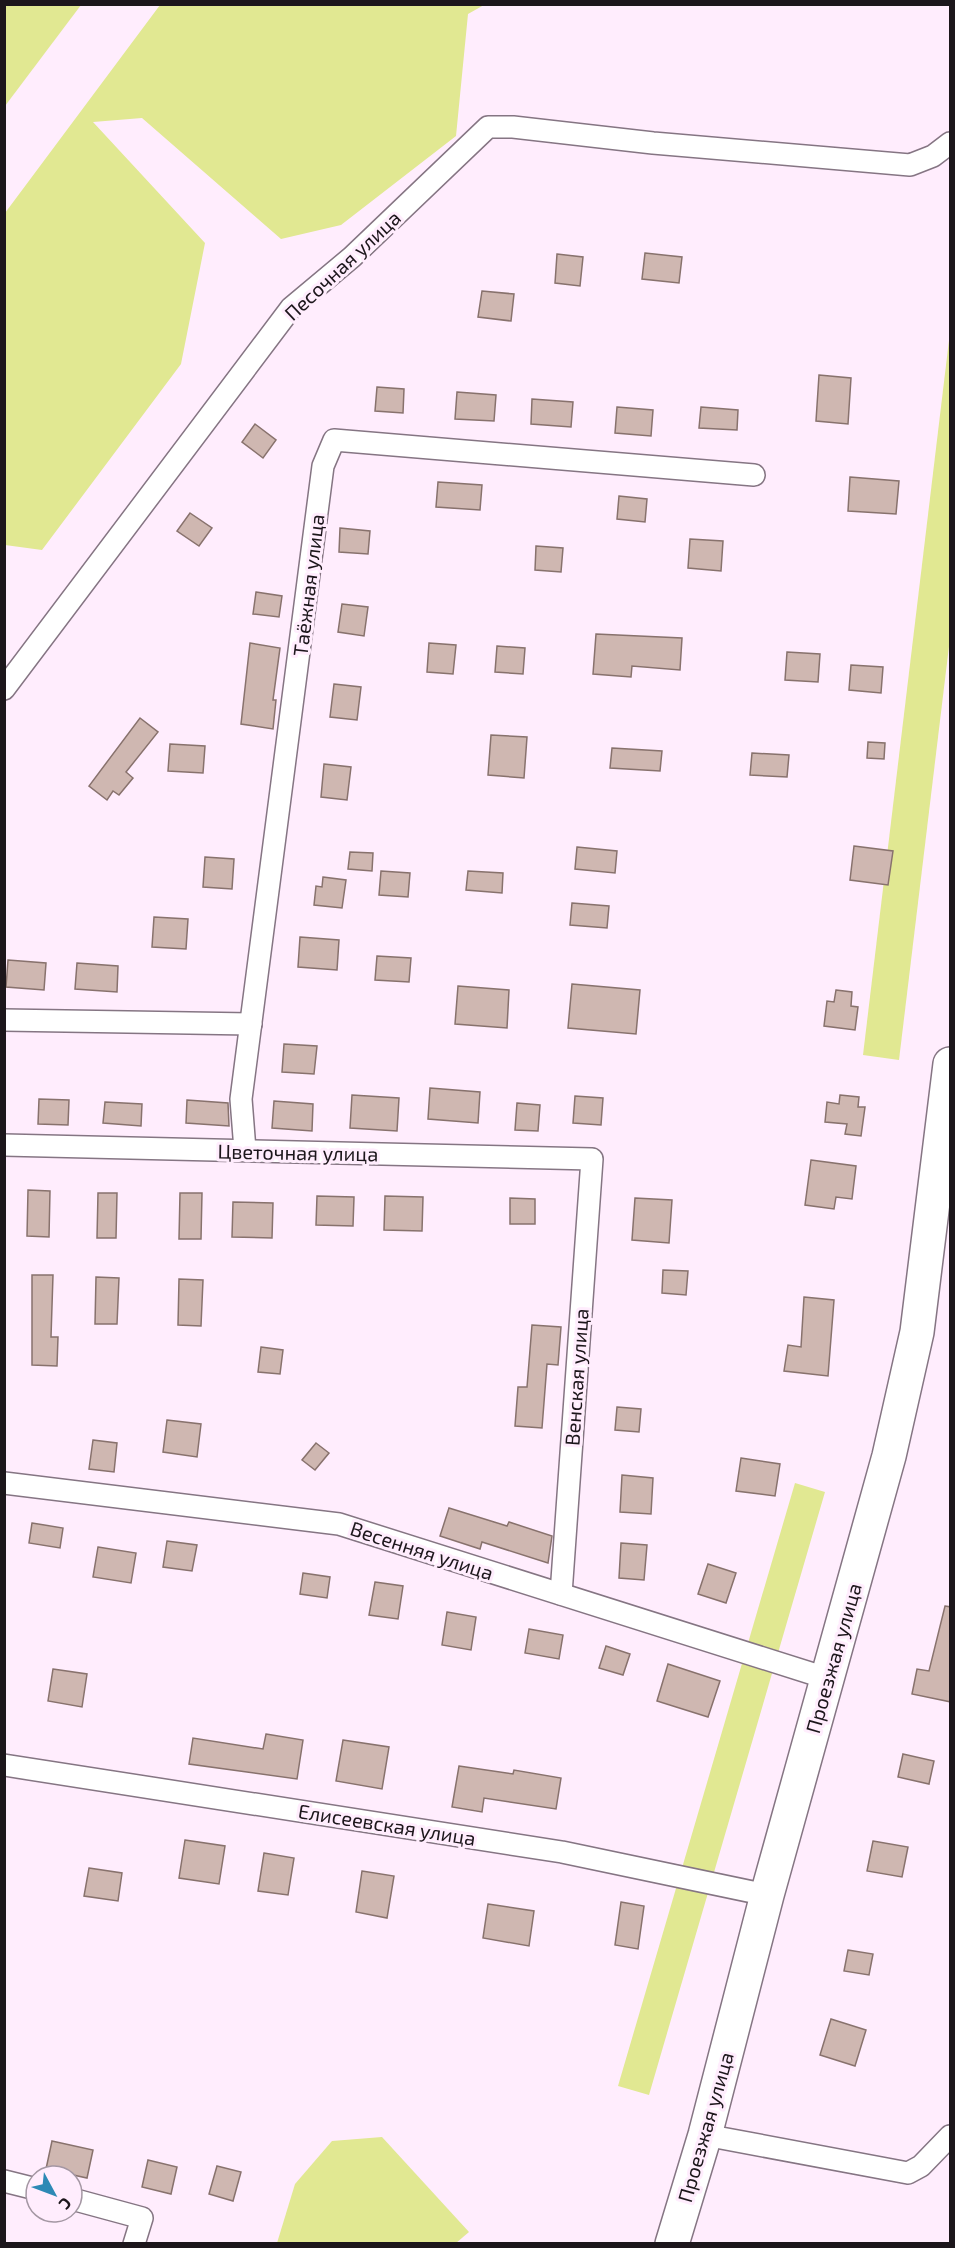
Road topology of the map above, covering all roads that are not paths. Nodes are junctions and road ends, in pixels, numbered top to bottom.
1 (951, 143) edge
2 (754, 475) dead end
3 (4, 689) edge
4 (4, 1020) edge
5 (251, 1024) junction
6 (951, 1064) edge
7 (4, 1145) edge
8 (245, 1150) junction
9 (592, 1160) joint
10 (4, 1483) edge
11 (561, 1594) junction
12 (826, 1678) junction
13 (4, 1765) edge
14 (767, 1895) junction
15 (705, 2135) junction
16 (951, 2136) edge
17 (4, 2181) edge
18 (24, 2186) edge
19 (84, 2202) edge
20 (134, 2244) edge
21 (672, 2244) edge

1 - 3 street, Песочная улица
2 - 5 street, Таёжная улица
4 - 5 street
5 - 8 street, Таёжная улица
6 - 12 main road, Проезжая улица
7 - 8 street, Цветочная улица
8 - 9 street, Цветочная улица
9 - 11 street, Венская улица
10 - 11 street, Весенняя улица
11 - 12 street, Весенняя улица
12 - 14 main road, Проезжая улица
13 - 14 street, Елисеевская улица
14 - 15 main road, Проезжая улица
15 - 16 street
15 - 21 main road, Проезжая улица
17 - 18 street
19 - 20 street

